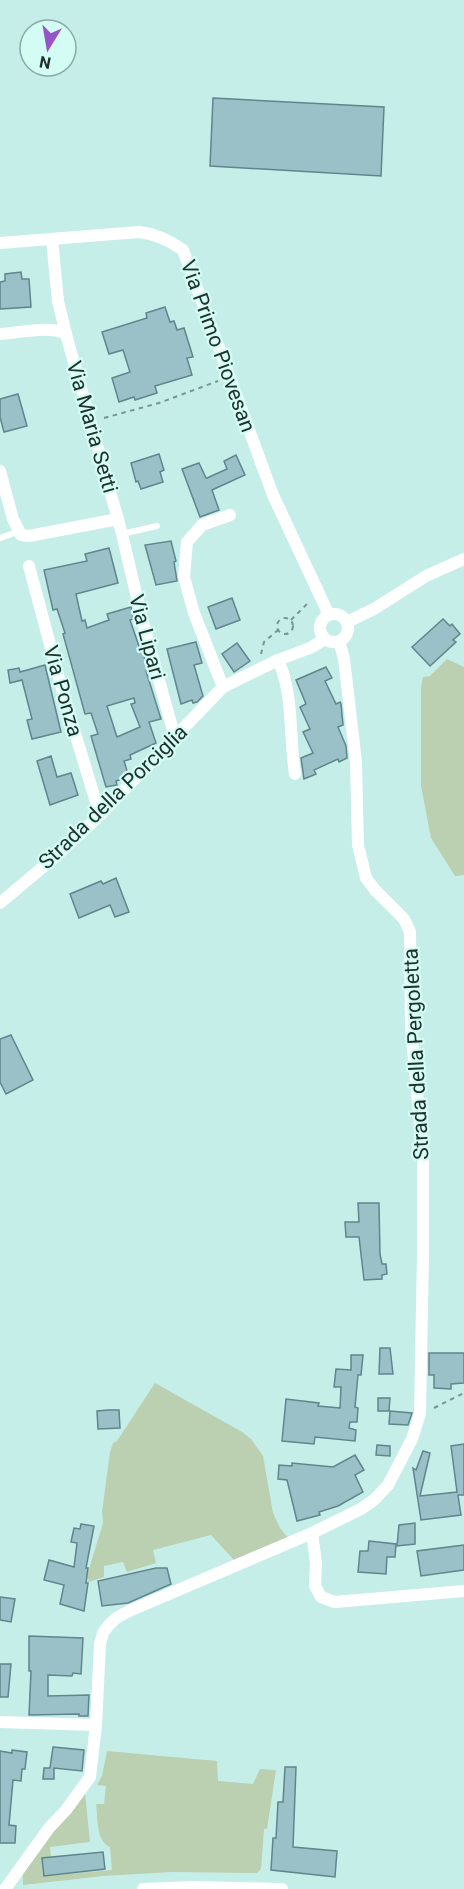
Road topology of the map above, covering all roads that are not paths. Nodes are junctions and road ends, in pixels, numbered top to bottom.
1 (52, 239) junction
2 (0, 243) edge
3 (58, 301) junction
4 (46, 329) junction
5 (0, 334) edge
6 (66, 334) junction
7 (0, 471) edge
8 (230, 515) dead end
9 (117, 519) junction
10 (157, 526) dead end
11 (18, 532) junction
12 (122, 534) junction
13 (0, 538) edge
14 (464, 559) edge
15 (28, 566) dead end
16 (329, 615) junction
17 (347, 622) junction
18 (325, 639) junction
19 (339, 641) junction
20 (278, 660) junction
21 (223, 687) junction
22 (175, 738) junction
23 (295, 774) dead end
24 (100, 815) junction
25 (0, 903) edge
26 (312, 1533) junction
27 (464, 1591) edge
28 (0, 1722) edge
29 (96, 1725) junction
30 (5, 1889) edge
31 (143, 1889) edge
32 (282, 1889) edge

1 - 2 street, Via Primo Piovesan
1 - 3 street, Via Maria Setti
1 - 16 street, Via Primo Piovesan
3 - 4 street, Via Maria Setti
3 - 6 street, Via Maria Setti
4 - 5 street, Via Maria Setti
4 - 6 street, Via Maria Setti
6 - 9 street, Via Maria Setti
7 - 11 street
8 - 21 street
9 - 11 street, Via Maria Setti
9 - 12 street, Via Maria Setti
10 - 12 lane
11 - 13 lane
12 - 22 street, Via Lipari
14 - 17 street
15 - 24 street, Via Ponza
16 - 17 street
16 - 18 street
17 - 19 street
18 - 19 street
18 - 20 street, Strada della Porciglia
19 - 26 street, Strada della Pergoletta
20 - 21 street, Strada della Porciglia
20 - 23 street
21 - 22 street, Strada della Porciglia
22 - 24 street, Strada della Porciglia
24 - 25 street, Strada della Porciglia
26 - 27 street
26 - 29 street, Strada della Pergoletta
28 - 29 street
29 - 30 street, Strada della Pergoletta
31 - 32 street

